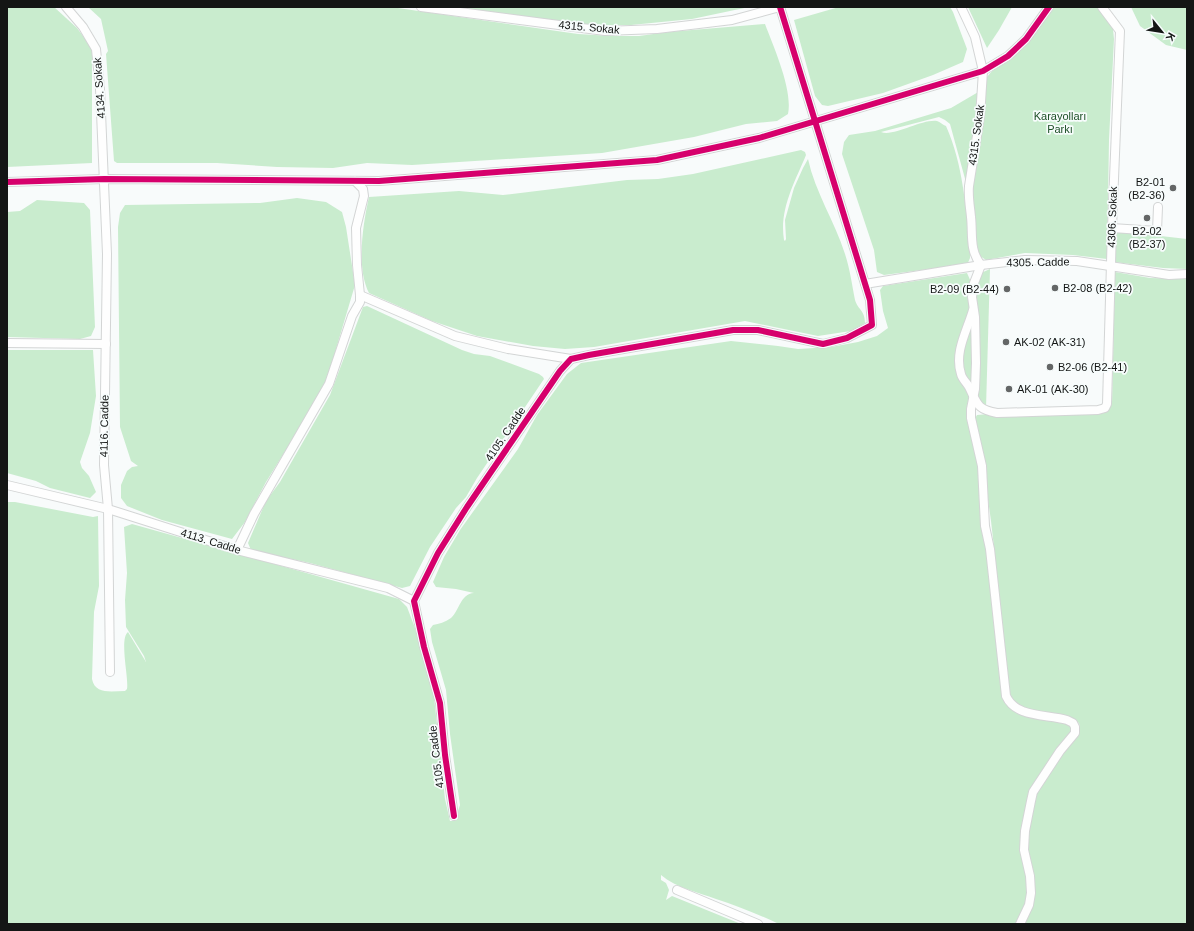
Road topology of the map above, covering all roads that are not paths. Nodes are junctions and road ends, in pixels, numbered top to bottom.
1 (66, 7) edge
2 (420, 7) edge
3 (780, 7) edge
4 (961, 7) edge
5 (1049, 7) edge
6 (1102, 7) edge
7 (432, 8) edge
8 (983, 72) junction
9 (815, 120) junction
10 (104, 179) junction
11 (355, 180) junction
12 (7, 182) edge
13 (1158, 207) dead end
14 (1112, 228) junction
15 (980, 265) junction
16 (1111, 266) junction
17 (1187, 274) edge
18 (865, 284) junction
19 (360, 295) junction
20 (973, 307) junction
21 (7, 343) edge
22 (106, 344) junction
23 (570, 359) junction
24 (973, 397) junction
25 (7, 485) edge
26 (108, 509) junction
27 (237, 550) junction
28 (414, 601) junction
29 (110, 672) dead end
30 (454, 816) dead end
31 (677, 890) dead end
32 (758, 924) edge
33 (1020, 924) edge

1 - 10 street, 4134. Sokak
2 - 7 street, 4315. Sokak
3 - 7 street, 4315. Sokak
3 - 9 street
4 - 8 street, 4315. Sokak
5 - 8 street
6 - 14 street, 4306. Sokak
8 - 9 street
8 - 15 street, 4315. Sokak
9 - 11 street
9 - 18 street
10 - 11 street
10 - 12 street
10 - 22 street, 4116. Cadde
11 - 19 street
13 - 14 street
14 - 16 street, 4306. Sokak
15 - 16 street, 4305. Cadde
15 - 18 street, 4305. Cadde
15 - 20 street
16 - 17 street, 4305. Cadde
16 - 24 street, 4306. Sokak
18 - 23 street
19 - 23 street
19 - 27 street
20 - 24 street
20 - 24 street
21 - 22 street
22 - 26 street, 4116. Cadde
23 - 28 street, 4105. Cadde
24 - 33 street
25 - 26 street, 4113. Cadde
26 - 27 street, 4113. Cadde
26 - 29 street, 4116. Cadde
27 - 28 street, 4113. Cadde
28 - 30 street, 4105. Cadde
31 - 32 street

